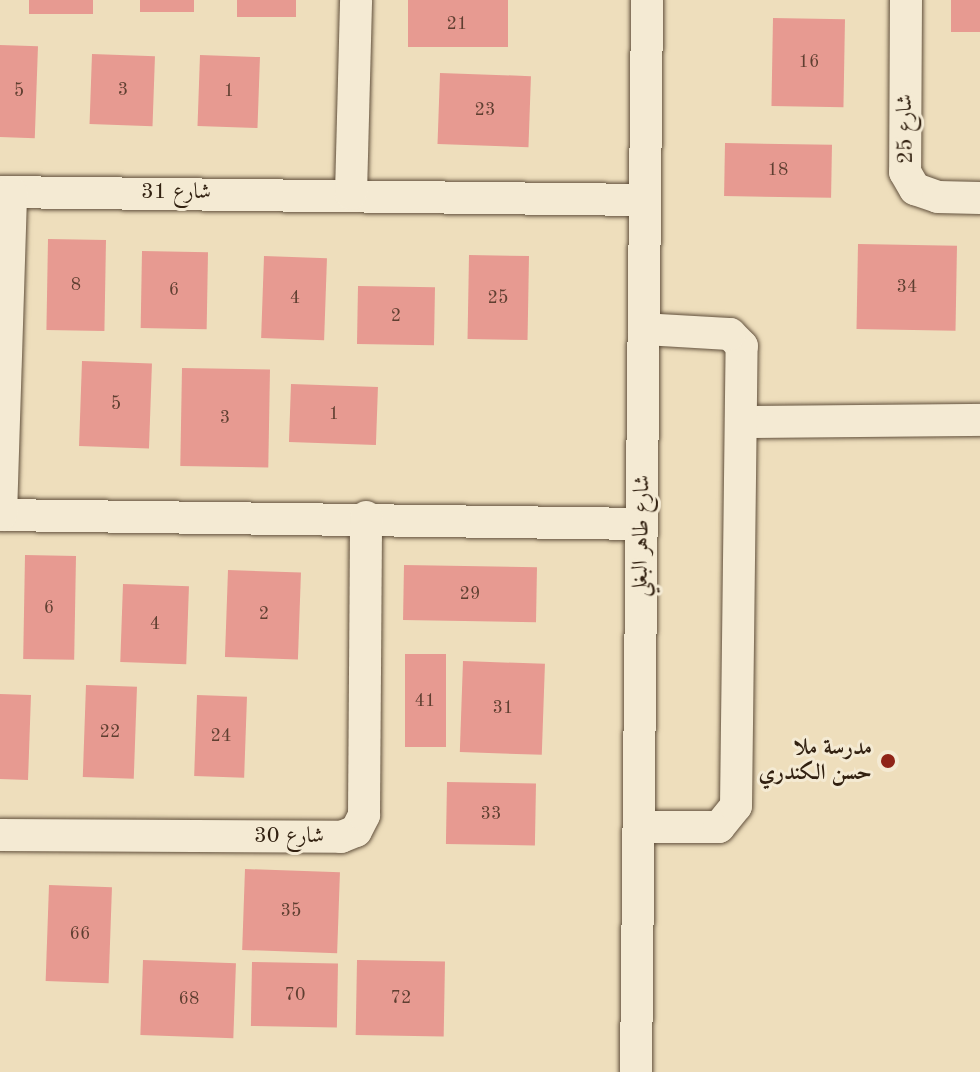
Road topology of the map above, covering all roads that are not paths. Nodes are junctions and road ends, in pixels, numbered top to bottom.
1 (356, 0) edge
2 (647, 0) edge
3 (906, 0) edge
4 (6, 192) edge
5 (351, 194) junction
6 (980, 198) edge
7 (645, 200) junction
8 (644, 329) junction
9 (980, 420) edge
10 (741, 422) junction
11 (0, 515) edge
12 (366, 517) junction
13 (642, 524) junction
14 (639, 827) junction
15 (0, 835) edge
16 (636, 1072) edge

1 - 5 street
2 - 7 street, شارع طاهر البغلي
3 - 6 street, شارع 25
4 - 5 street, شارع 31
4 - 11 street
5 - 7 street, شارع 31
7 - 8 street, شارع طاهر البغلي
8 - 10 street
8 - 13 street, شارع طاهر البغلي
9 - 10 street
10 - 14 street
11 - 12 street
12 - 13 street
12 - 15 street, شارع 30
13 - 14 street, شارع طاهر البغلي
14 - 16 street, شارع طاهر البغلي

